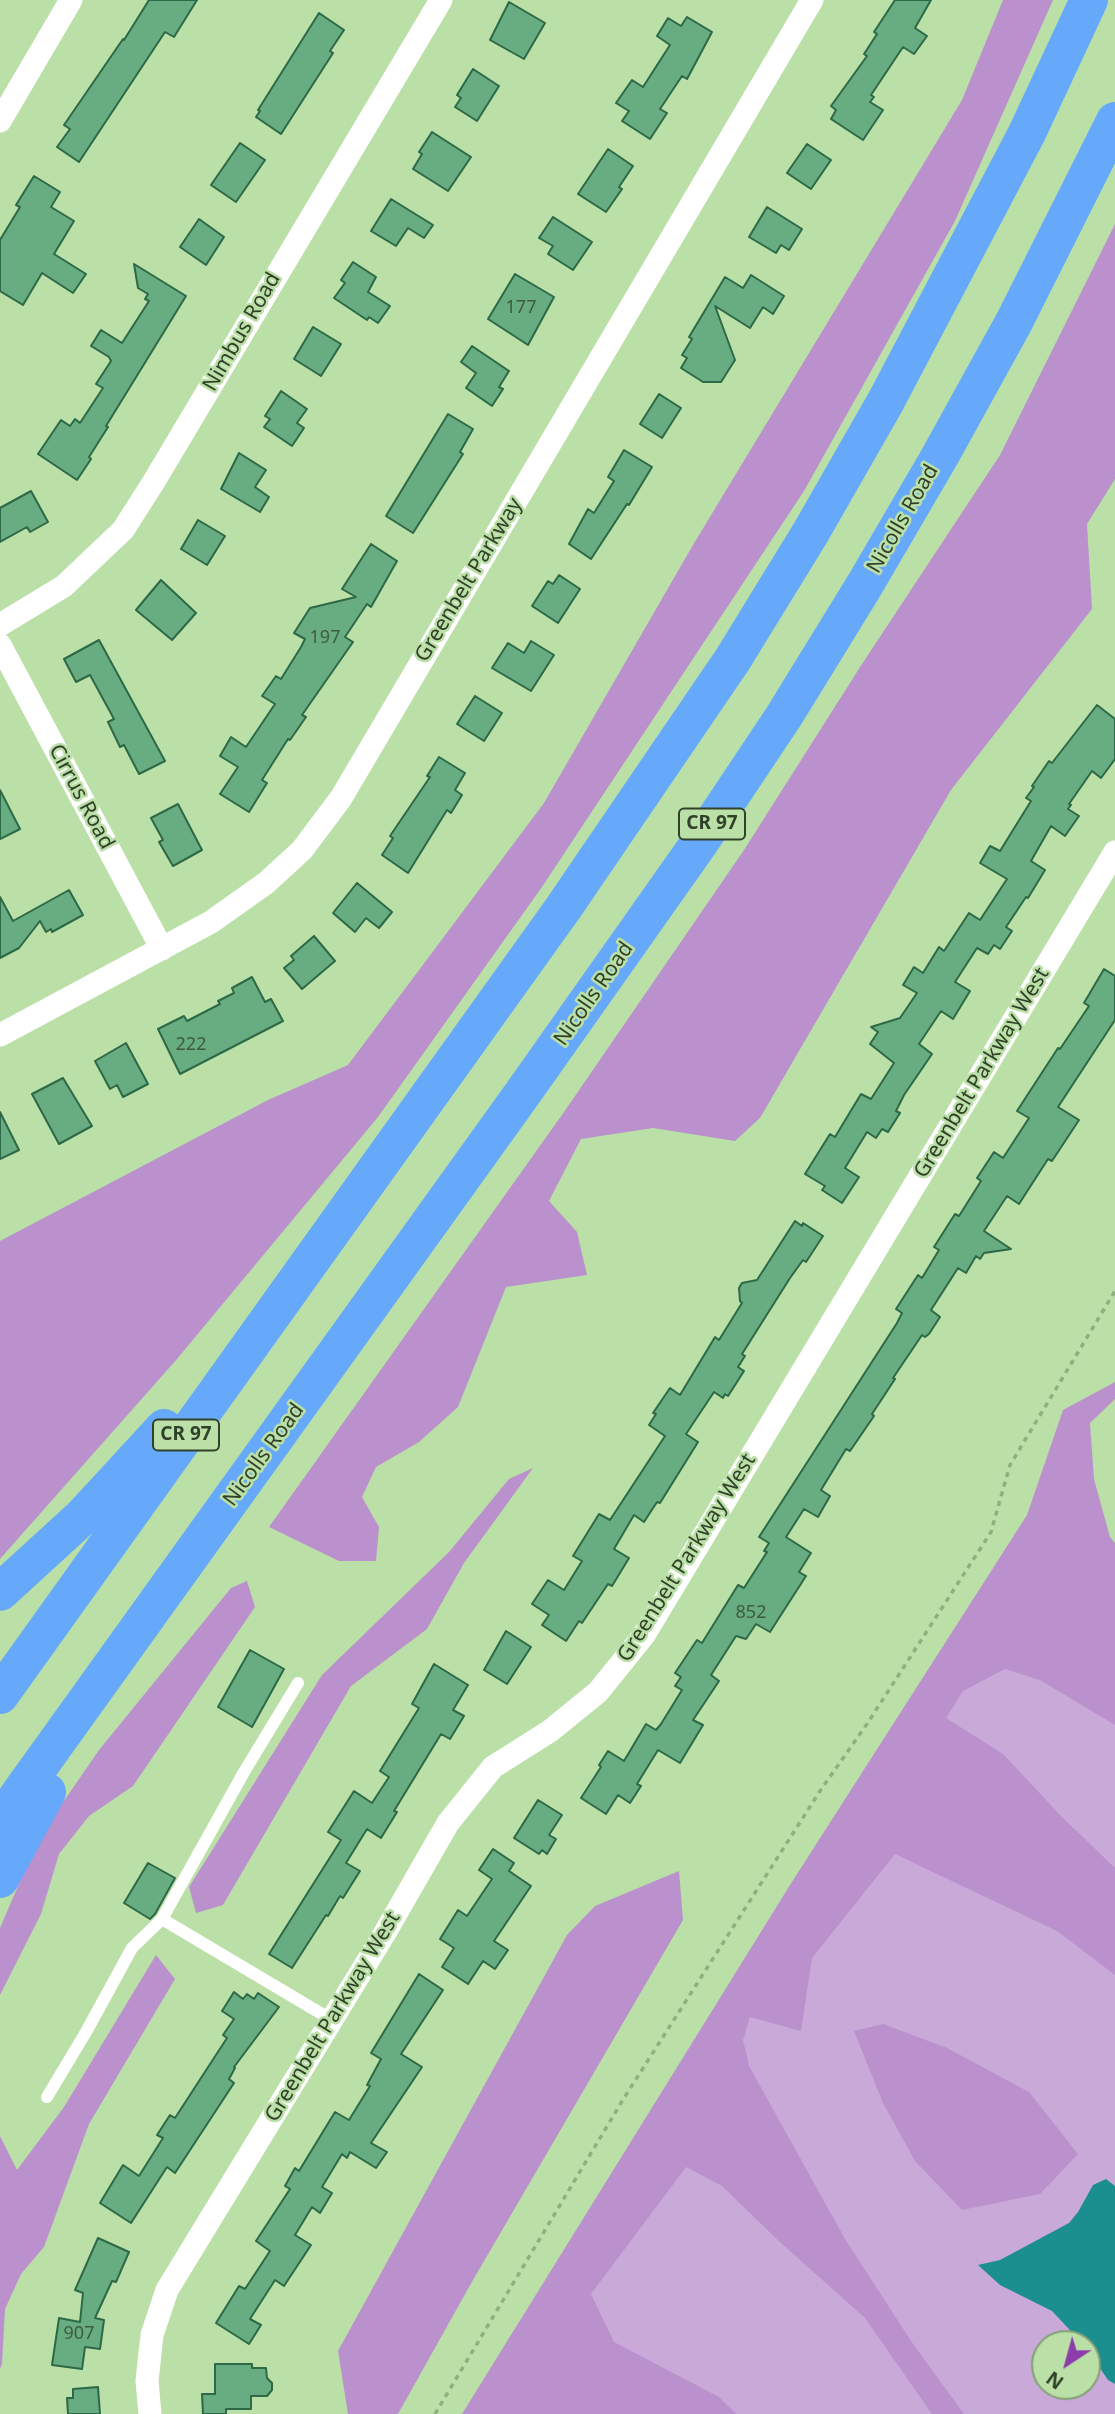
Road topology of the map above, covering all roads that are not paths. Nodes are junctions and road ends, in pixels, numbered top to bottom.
1 (71, 0) edge
2 (441, 0) edge
3 (812, 0) edge
4 (1089, 0) edge
5 (0, 121) edge
6 (1115, 121) edge
7 (0, 625) edge
8 (0, 645) edge
9 (1115, 852) edge
10 (162, 949) junction
11 (0, 1035) edge
12 (372, 1175) junction
13 (0, 1592) edge
14 (149, 1614) junction
15 (298, 1683) dead end
16 (0, 1695) edge
17 (0, 1821) edge
18 (0, 1879) edge
19 (162, 1919) junction
20 (332, 2020) junction
21 (47, 2096) dead end
22 (150, 2414) edge

1 - 5 street
2 - 7 street, Nimbus Road
3 - 10 street, Greenbelt Parkway
4 - 12 highway, CR 97
6 - 14 highway, Nicolls Road / CR 97
8 - 10 street, Cirrus Road
9 - 20 street, Greenbelt Parkway West
10 - 11 street, Greenbelt Parkway
12 - 13 highway
12 - 16 highway, CR 97
14 - 17 highway, Nicolls Road / CR 97
14 - 18 highway
15 - 19 lane
19 - 20 lane
19 - 21 lane
20 - 22 street, Greenbelt Parkway West

